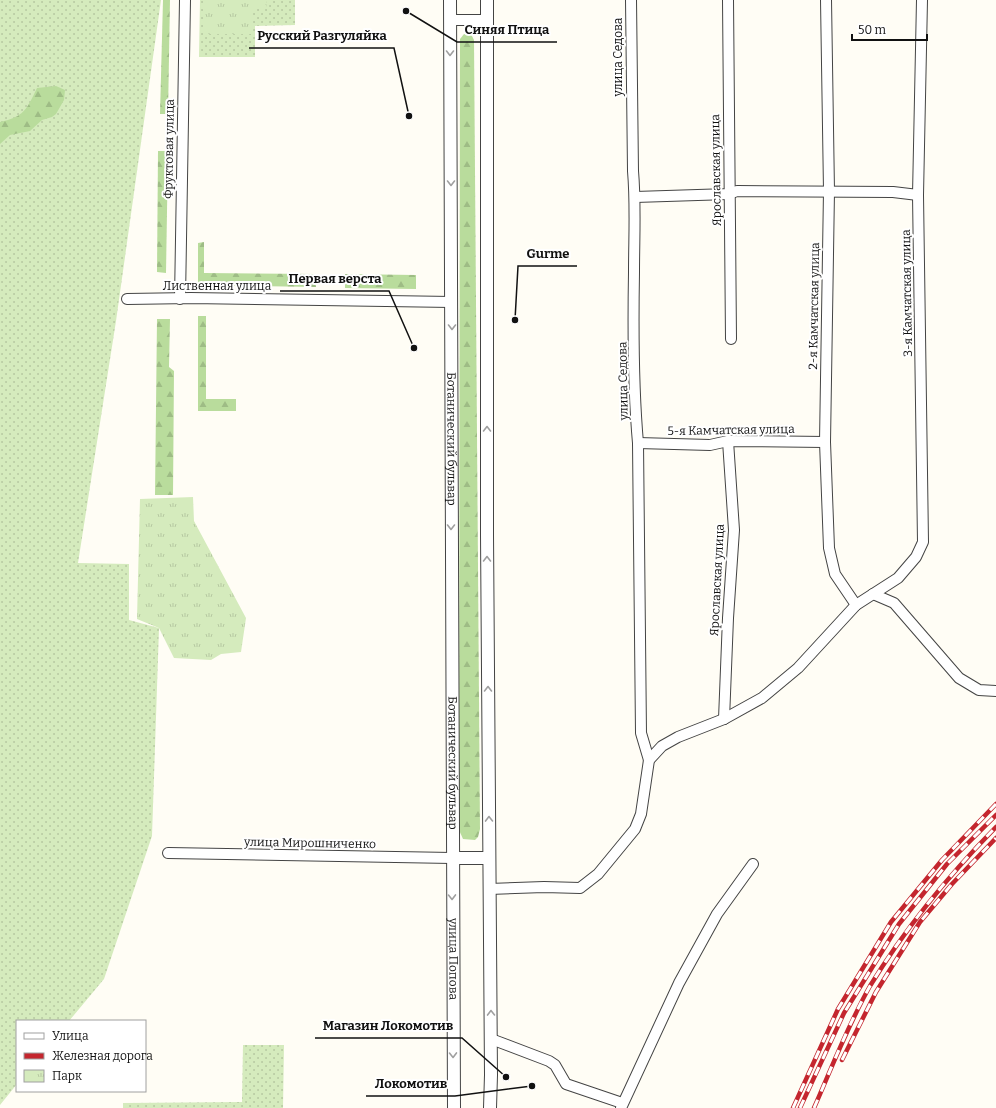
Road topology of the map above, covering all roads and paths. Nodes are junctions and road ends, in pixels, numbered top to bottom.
1 (185, 0) edge
2 (450, 0) edge
3 (487, 0) edge
4 (631, 0) edge
5 (728, 0) edge
6 (826, 0) edge
7 (922, 0) edge
8 (450, 20) junction
9 (487, 20) junction
10 (829, 191) junction
11 (729, 194) junction
12 (918, 195) junction
13 (635, 197) junction
14 (180, 299) junction
15 (127, 300) dead end
16 (452, 302) junction
17 (731, 339) dead end
18 (728, 441) junction
19 (825, 442) junction
20 (638, 443) junction
21 (873, 594) junction
22 (856, 605) junction
23 (996, 691) edge
24 (724, 719) junction
25 (649, 760) junction
26 (168, 853) dead end
27 (452, 858) junction
28 (489, 858) junction
29 (753, 864) dead end
30 (489, 889) junction
31 (491, 1039) junction
32 (622, 1106) edge
33 (454, 1108) edge
34 (490, 1108) edge

1 - 14 street, Фруктовая улица
2 - 8 street, Ботанический бульвар
3 - 9 street
4 - 13 street, улица Седова
5 - 11 street, Ярославская улица
6 - 10 street, 2-я Камчатская улица
7 - 12 street, 3-я Камчатская улица
8 - 9 street
8 -> 16 street, Ботанический бульвар
28 -> 9 street
10 - 11 street
10 - 12 street
10 - 19 street, 2-я Камчатская улица
11 - 13 street
11 - 17 street, Ярославская улица
12 - 21 street, 3-я Камчатская улица
13 - 20 street, улица Седова
14 - 15 street, Лиственная улица
14 - 16 street, Лиственная улица
16 -> 27 street, Ботанический бульвар
18 - 19 street, 5-я Камчатская улица
18 - 20 street, 5-я Камчатская улица
18 - 24 street, Ярославская улица
19 - 22 street, 2-я Камчатская улица
20 - 25 street, улица Седова
21 - 22 street, 3-я Камчатская улица
21 - 23 street
22 - 24 street, 3-я Камчатская улица
24 - 25 street, 3-я Камчатская улица
25 - 30 street
26 - 27 street, улица Мирошниченко
27 - 28 street
27 -> 33 street, улица Попова
28 - 30 street
29 - 32 street
31 -> 30 street
31 - 32 street
31 - 34 street

